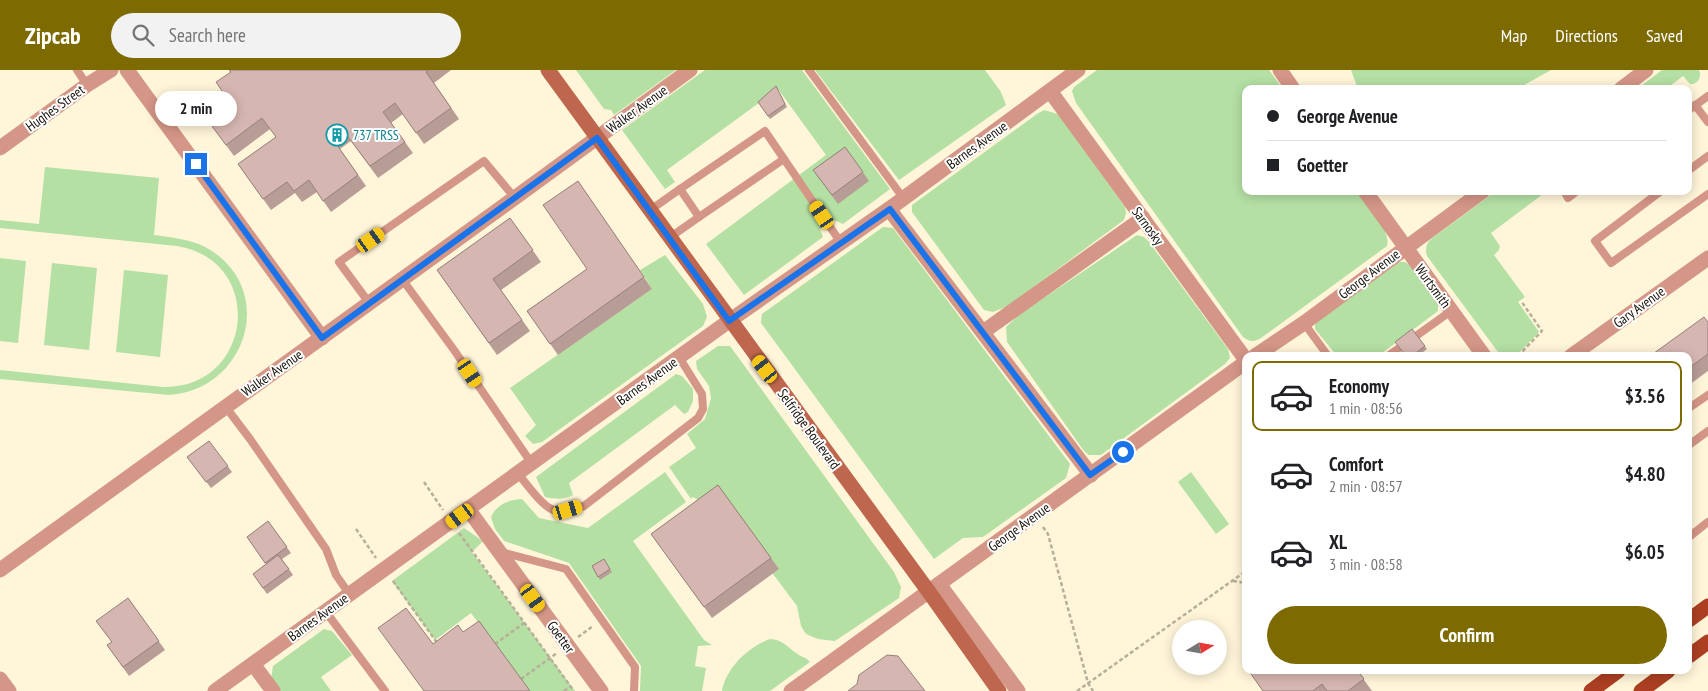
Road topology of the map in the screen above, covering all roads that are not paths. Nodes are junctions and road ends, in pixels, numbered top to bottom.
1 (77, 70) edge
2 (111, 70) edge
3 (127, 70) edge
4 (548, 70) edge
5 (690, 70) edge
6 (809, 70) edge
7 (1078, 70) edge
8 (1280, 70) edge
9 (1646, 70) edge
10 (88, 85) junction
11 (1290, 85) edge
12 (1626, 85) edge
13 (1050, 91) junction
14 (1708, 96) edge
15 (1692, 107) edge
16 (1708, 122) edge
17 (597, 138) junction
18 (0, 148) edge
19 (1708, 156) edge
20 (784, 159) junction
21 (1692, 168) edge
22 (680, 189) junction
23 (1708, 194) edge
24 (1368, 195) edge
25 (1477, 195) edge
26 (1656, 195) edge
27 (515, 198) junction
28 (904, 199) junction
29 (890, 209) junction
30 (649, 210) junction
31 (699, 218) junction
32 (1143, 218) junction
33 (669, 238) junction
34 (841, 243) junction
35 (1404, 248) junction
36 (1708, 258) edge
37 (402, 280) junction
38 (370, 304) junction
39 (1451, 311) junction
40 (729, 321) junction
41 (1304, 323) junction
42 (983, 332) junction
43 (322, 338) junction
44 (1261, 352) edge
45 (1325, 352) edge
46 (1394, 352) edge
47 (1481, 352) edge
48 (1577, 352) edge
49 (1242, 355) edge
50 (679, 357) junction
51 (1242, 364) edge
52 (1708, 394) edge
53 (225, 406) junction
54 (1692, 406) edge
55 (1708, 431) edge
56 (1692, 442) edge
57 (532, 464) junction
58 (518, 474) junction
59 (1090, 475) junction
60 (468, 509) junction
61 (1708, 522) edge
62 (1692, 535) edge
63 (499, 551) junction
64 (0, 570) edge
65 (934, 588) junction
66 (350, 595) junction
67 (1708, 606) edge
68 (326, 612) junction
69 (1692, 618) edge
70 (1708, 642) edge
71 (1692, 654) edge
72 (253, 664) junction
73 (1614, 674) edge
74 (1664, 674) edge
75 (0, 679) edge
76 (9, 691) edge
77 (215, 691) edge
78 (273, 691) edge
79 (384, 691) edge
80 (601, 691) edge
81 (634, 691) edge
82 (791, 691) edge
83 (999, 691) edge
84 (1018, 691) edge
85 (1591, 691) edge
86 (1641, 691) edge

1 - 10 lane
2 - 10 street, Hughes Street
3 - 43 street
4 - 17 street, Selfridge Boulevard
5 - 17 street, Walker Avenue
6 - 28 lane
7 - 13 street, Barnes Avenue
8 - 11 street
9 - 12 street
10 - 18 street, Hughes Street
13 - 28 street, Barnes Avenue
13 - 32 street, Sarnosky
14 - 15 lane
15 - 16 lane
17 - 27 street, Walker Avenue
17 - 30 street, Selfridge Boulevard
19 - 21 lane
20 - 22 lane
20 - 31 lane
20 - 34 lane
22 - 30 lane
22 - 31 lane
23 - 26 lane
24 - 35 street, Wurtsmith
25 - 35 street, George Avenue
27 - 37 street, Walker Avenue
27 - 38 lane
28 - 29 street, Barnes Avenue
29 - 34 street, Barnes Avenue
29 - 42 street
30 - 33 street, Selfridge Boulevard
31 - 33 lane
32 - 42 street
32 - 49 street, Sarnosky
33 - 40 street, Selfridge Boulevard
34 - 40 street, Barnes Avenue
35 - 39 street, Wurtsmith
35 - 41 street, George Avenue
36 - 48 street, Gary Avenue
37 - 38 street, Walker Avenue
37 - 57 lane
38 - 43 street, Walker Avenue
39 - 46 lane
39 - 47 street, Wurtsmith
40 - 50 street, Barnes Avenue
40 - 65 street, Selfridge Boulevard
41 - 44 street, George Avenue
41 - 45 lane
42 - 59 street
43 - 53 street, Walker Avenue
50 - 57 street, Barnes Avenue
50 - 58 lane
51 - 59 street, George Avenue
52 - 54 lane
53 - 64 street, Walker Avenue
53 - 66 lane
55 - 56 lane
57 - 58 street, Barnes Avenue
58 - 60 street, Barnes Avenue
59 - 65 street, George Avenue
60 - 63 street, Goetter
60 - 66 street, Barnes Avenue
61 - 62 lane
63 - 80 street, Goetter
63 - 81 lane
65 - 82 street, George Avenue
65 - 83 street, Selfridge Boulevard
65 - 84 street
66 - 68 street, Barnes Avenue
67 - 69 main road
68 - 72 street, Barnes Avenue
68 - 79 lane
70 - 71 main road
72 - 77 street, Barnes Avenue
72 - 78 street
73 - 85 main road
74 - 86 main road
75 - 76 street

